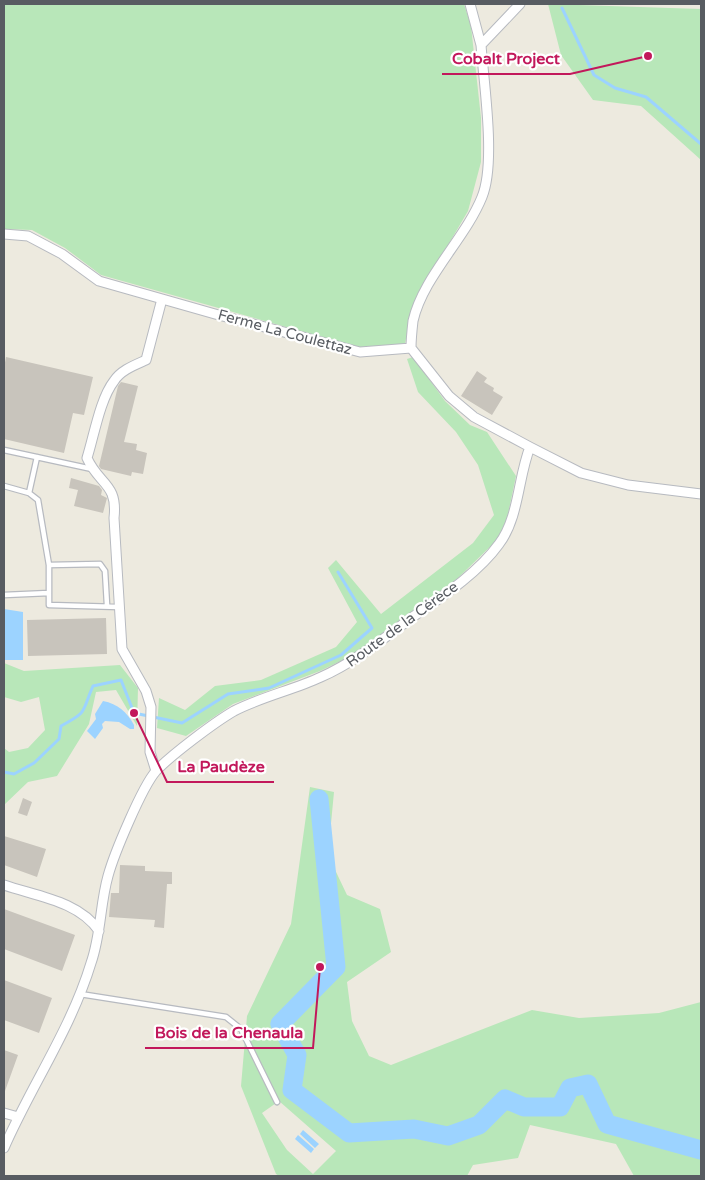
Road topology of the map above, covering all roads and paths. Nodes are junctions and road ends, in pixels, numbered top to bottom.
1 (470, 4) edge
2 (520, 4) edge
3 (482, 45) junction
4 (4, 234) edge
5 (162, 299) junction
6 (410, 348) junction
7 (530, 447) junction
8 (4, 450) edge
9 (36, 457) junction
10 (92, 469) junction
11 (4, 486) edge
12 (29, 493) junction
13 (701, 494) edge
14 (48, 565) junction
15 (48, 593) junction
16 (4, 595) edge
17 (107, 605) junction
18 (119, 607) junction
19 (156, 771) junction
20 (4, 884) edge
21 (100, 931) junction
22 (80, 994) junction
23 (277, 1102) dead end
24 (4, 1113) edge
25 (18, 1117) junction
26 (4, 1148) edge

1 - 3 street
2 - 3 street
3 - 6 street
4 - 5 street, Ferme La Coulettaz
5 - 6 street, Ferme La Coulettaz
5 - 10 street
6 - 7 street
7 - 13 street
7 - 19 street, Route de la Cérèce
8 - 9 lane
9 - 10 lane
9 - 12 lane
10 - 18 street
11 - 12 lane
12 - 14 lane
14 - 15 lane
14 - 17 lane
15 - 16 lane
15 - 17 lane
17 - 18 lane
18 - 19 street
19 - 21 street, Route de la Cérèce
20 - 21 street
21 - 22 street, Route de la Cérèce
22 - 23 lane
22 - 25 street, Route de la Cérèce
24 - 25 street
25 - 26 street, Route de la Cérèce

